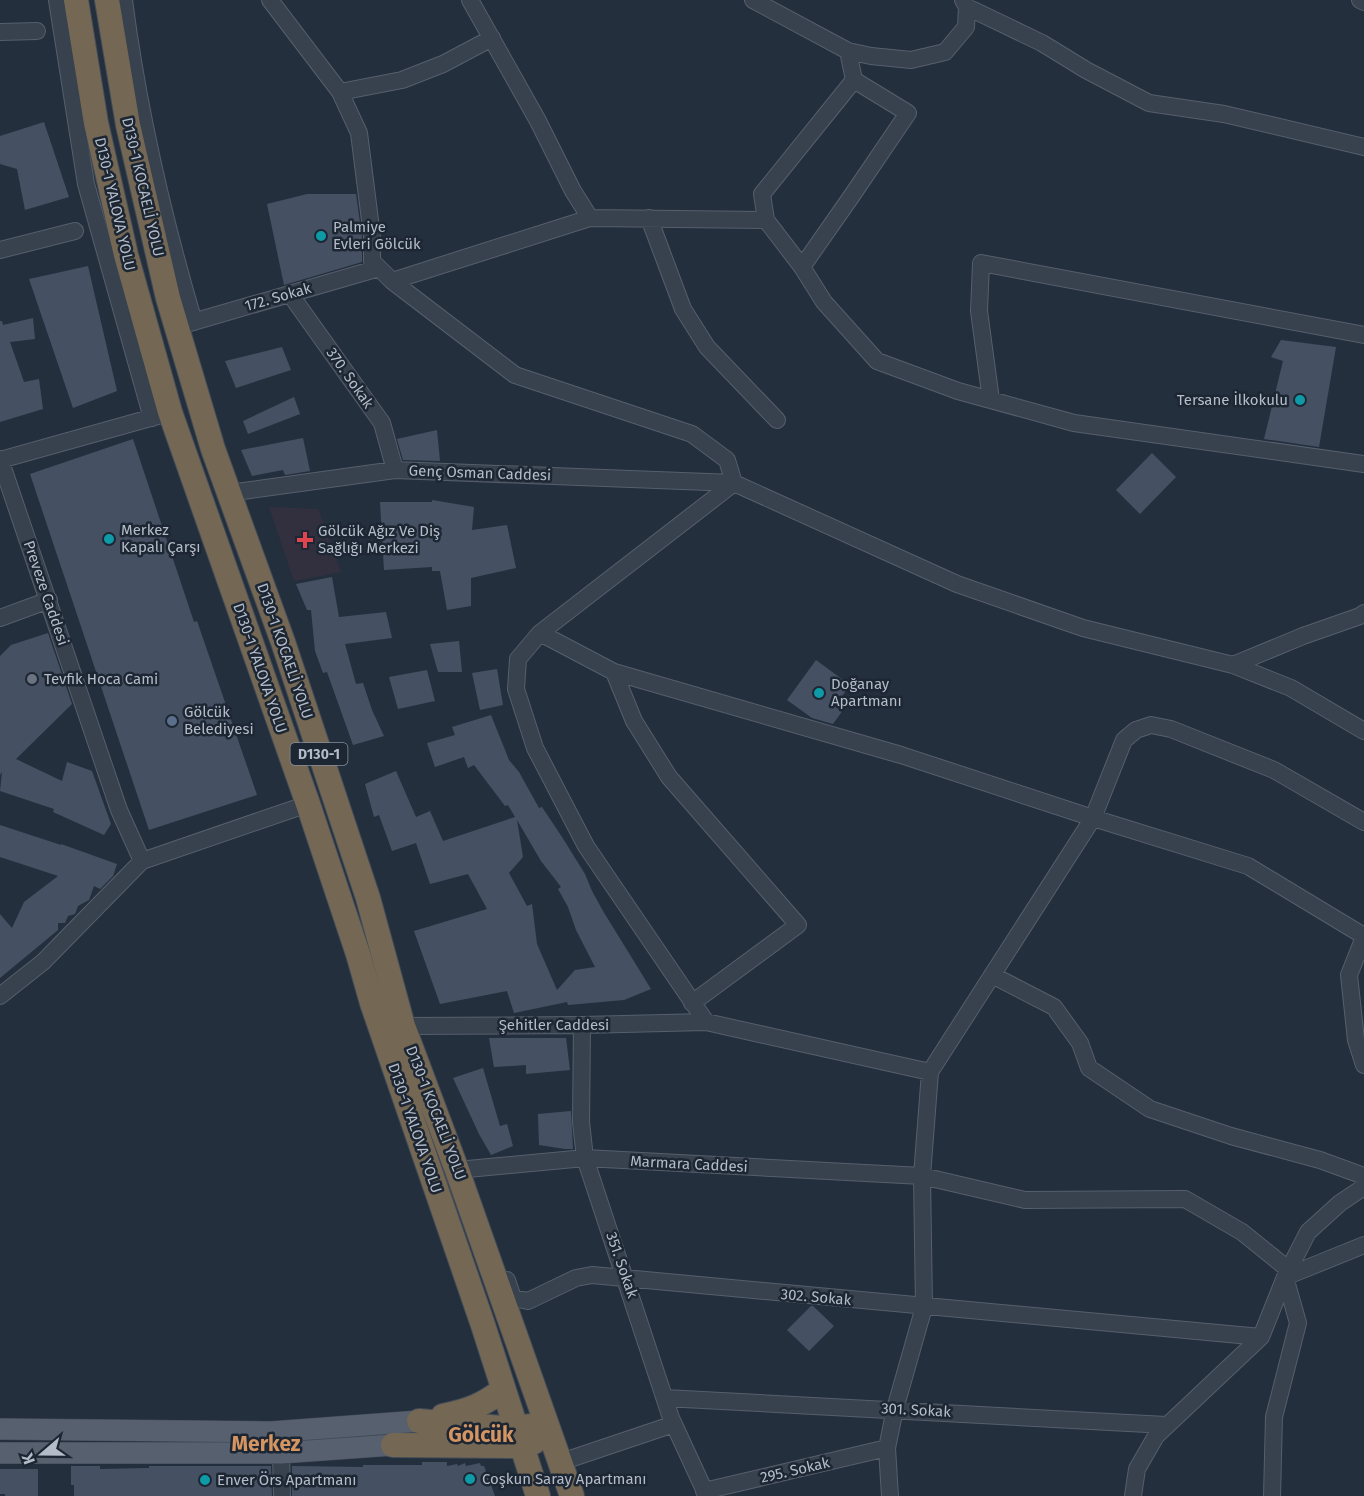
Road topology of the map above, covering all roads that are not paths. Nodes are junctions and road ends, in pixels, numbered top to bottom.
1 (57, 0) edge
2 (76, 0) edge
3 (107, 0) edge
4 (124, 0) edge
5 (270, 0) edge
6 (470, 0) edge
7 (753, 0) edge
8 (965, 4) edge
9 (37, 31) dead end
10 (0, 32) edge
11 (492, 38) junction
12 (848, 51) junction
13 (854, 80) junction
14 (340, 92) junction
15 (1364, 147) edge
16 (590, 218) junction
17 (649, 218) junction
18 (766, 220) junction
19 (75, 231) dead end
20 (0, 250) edge
21 (802, 267) junction
22 (379, 268) junction
23 (392, 281) junction
24 (290, 294) junction
25 (186, 325) junction
26 (1364, 335) edge
27 (991, 399) junction
28 (161, 415) junction
29 (777, 420) dead end
30 (0, 460) edge
31 (1364, 464) edge
32 (395, 470) junction
33 (734, 483) junction
34 (229, 493) junction
35 (49, 600) junction
36 (1363, 616) edge
37 (0, 618) edge
38 (540, 633) junction
39 (1233, 665) junction
40 (614, 672) junction
41 (1364, 731) edge
42 (308, 804) junction
43 (1093, 818) junction
44 (1364, 822) edge
45 (142, 861) junction
46 (1364, 936) edge
47 (992, 975) junction
48 (0, 996) edge
49 (692, 1003) junction
50 (705, 1022) junction
51 (582, 1025) junction
52 (403, 1026) junction
53 (1364, 1065) edge
54 (930, 1071) junction
55 (585, 1158) junction
56 (463, 1169) junction
57 (921, 1176) junction
58 (1364, 1176) edge
59 (1364, 1187) edge
60 (1364, 1245) edge
61 (1287, 1274) junction
62 (627, 1279) junction
63 (924, 1307) junction
64 (1261, 1337) junction
65 (503, 1390) junction
66 (665, 1398) junction
67 (895, 1409) junction
68 (419, 1421) junction
69 (674, 1424) junction
70 (1166, 1425) junction
71 (0, 1429) edge
72 (550, 1430) junction
73 (519, 1437) junction
74 (393, 1445) joint
75 (887, 1448) junction
76 (0, 1453) edge
77 (281, 1453) junction
78 (561, 1462) junction
79 (705, 1493) edge
80 (282, 1496) edge
81 (538, 1496) edge
82 (572, 1496) edge
83 (890, 1496) edge
84 (1132, 1496) edge
85 (1272, 1496) edge

1 - 28 street
2 - 28 highway, D130-1 YALOVA YOLU / D130-1
3 - 25 highway, D130-1 KOCAELİ YOLU / D130-1
4 - 25 street
5 - 14 street
6 - 11 street
7 - 12 street
8 - 12 street
8 - 15 street
9 - 10 street
11 - 14 street
11 - 16 street
12 - 13 street
13 - 18 street
13 - 21 street
14 - 22 street
16 - 17 street
16 - 23 street
17 - 18 street
17 - 29 street
18 - 21 street
19 - 20 street
21 - 27 street
22 - 23 street
22 - 24 street, 172. Sokak
23 - 33 street
24 - 25 street, 172. Sokak
24 - 32 street, 370. Sokak
25 - 34 highway, D130-1 KOCAELİ YOLU / D130-1
26 - 27 street
27 - 31 street
28 - 30 street
28 - 42 highway, D130-1 YALOVA YOLU / D130-1
30 - 35 street, Preveze Caddesi
32 - 33 street, Genç Osman Caddesi
32 - 34 street, Genç Osman Caddesi
33 - 38 street
33 - 39 street
34 - 52 highway, D130-1 KOCAELİ YOLU / D130-1
35 - 37 street
35 - 45 street, Preveze Caddesi
36 - 39 street
38 - 40 street
38 - 49 street
39 - 41 street
40 - 43 street
40 - 49 street
42 - 45 street
42 - 65 highway, D130-1 YALOVA YOLU / D130-1
43 - 44 street
43 - 46 street
43 - 47 street
45 - 48 street
46 - 53 street
47 - 54 street
47 - 58 street
49 - 50 street
50 - 51 street, Şehitler Caddesi
50 - 54 street, Şehitler Caddesi
51 - 52 street, Şehitler Caddesi
51 - 55 street, 351. Sokak
52 - 56 highway, D130-1 KOCAELİ YOLU / D130-1
54 - 57 street
55 - 56 street, Marmara Caddesi
55 - 57 street, Marmara Caddesi
55 - 62 street, 351. Sokak
56 - 62 street, 302. Sokak
56 - 72 highway, D130-1 KOCAELİ YOLU / D130-1
57 - 61 street, Marmara Caddesi
57 - 63 street
59 - 61 street
60 - 61 street
61 - 64 street
61 - 85 street
62 - 63 street, 302. Sokak
62 - 66 street, 351. Sokak
63 - 64 street, 302. Sokak
63 - 67 street
64 - 70 street
65 - 68 highway
65 - 73 highway, D130-1 YALOVA YOLU / D130-1
66 - 67 street, 301. Sokak
66 - 69 street, 351. Sokak
67 - 70 street, 301. Sokak
67 - 75 street
68 - 71 main road
68 - 73 highway
69 - 78 street
69 - 79 street, 351. Sokak
70 - 84 street
72 - 73 highway
72 - 78 highway, D130-1 KOCAELİ YOLU / D130-1
73 - 74 highway
73 - 81 highway, D130-1 YALOVA YOLU / D130-1
74 - 77 main road
75 - 79 street, 295. Sokak
75 - 83 street
76 - 77 main road
77 - 80 street
78 - 82 highway, D130-1 KOCAELİ YOLU / D130-1

